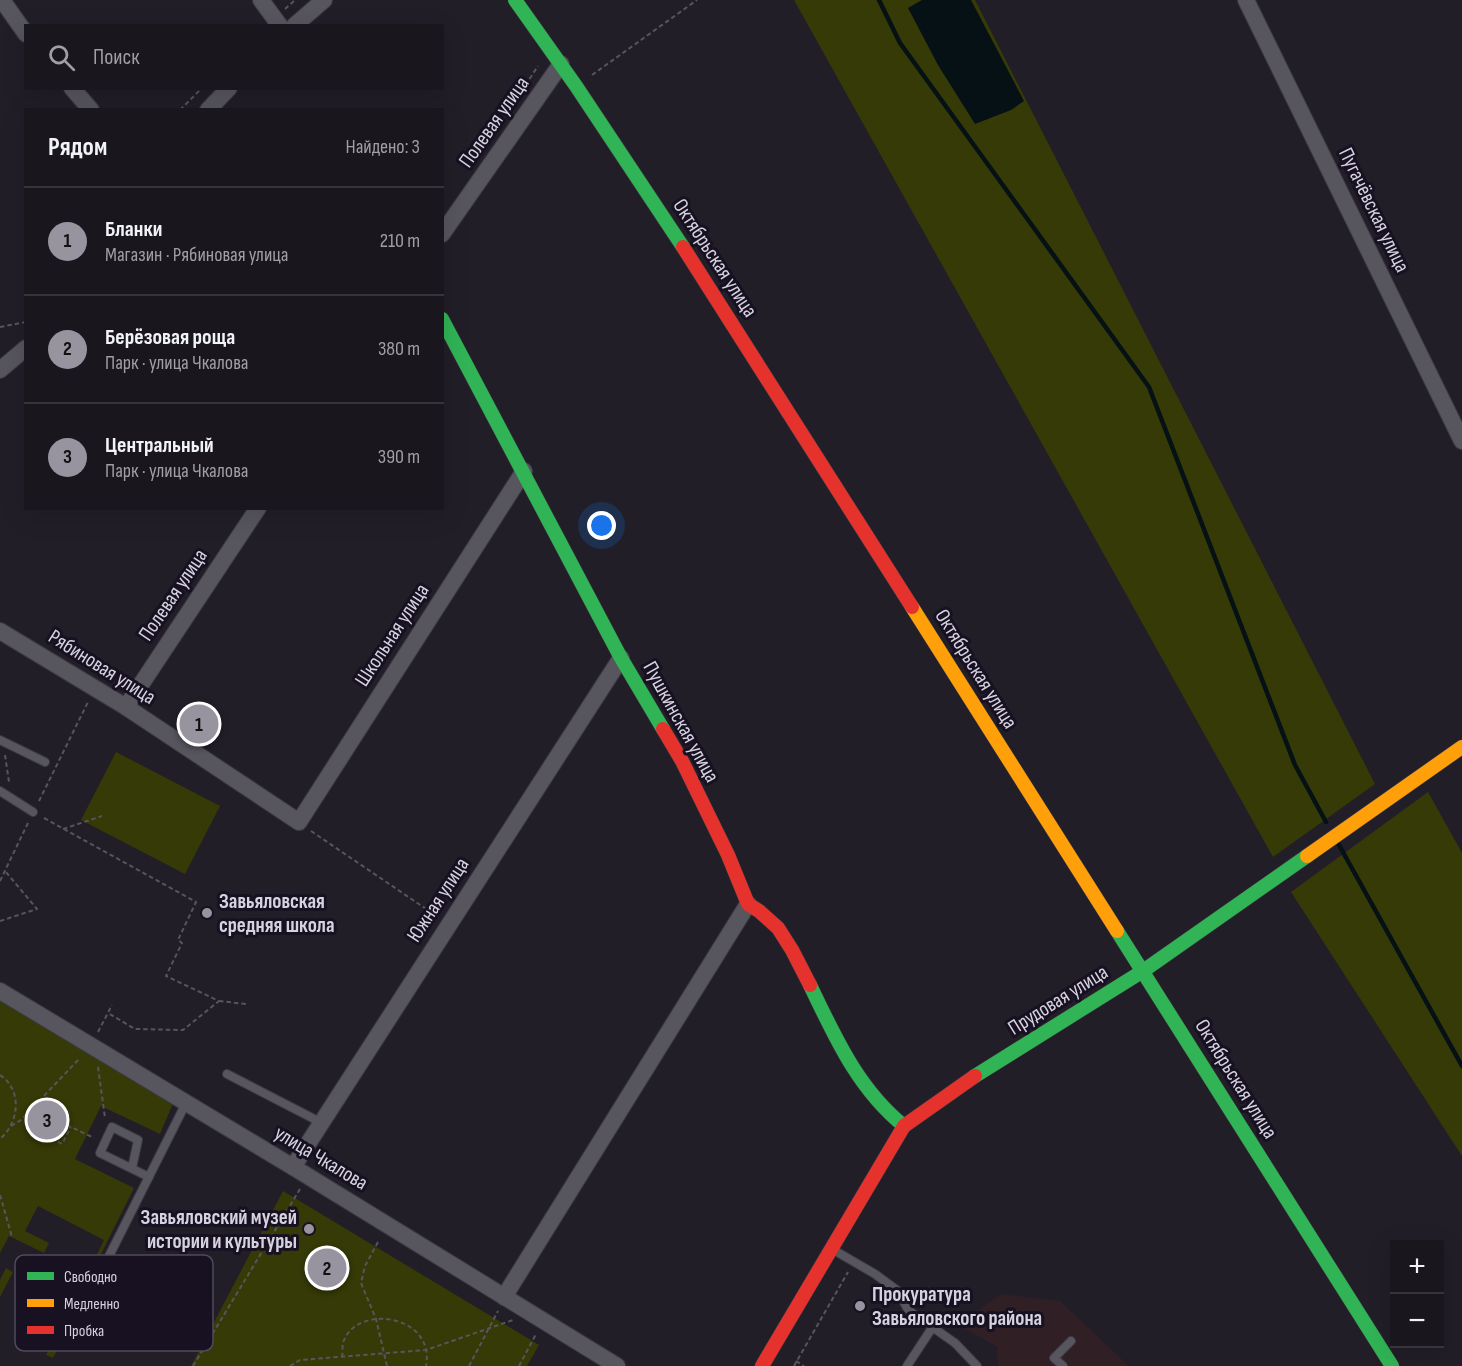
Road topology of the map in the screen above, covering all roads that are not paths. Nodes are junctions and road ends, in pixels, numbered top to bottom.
1 (2, 0) edge
2 (261, 0) edge
3 (324, 0) edge
4 (515, 0) edge
5 (1246, 0) edge
6 (279, 24) edge
7 (296, 24) edge
8 (24, 31) edge
9 (561, 64) junction
10 (74, 90) edge
11 (227, 90) edge
12 (89, 108) edge
13 (210, 108) edge
14 (444, 231) edge
15 (444, 324) edge
16 (24, 350) edge
17 (0, 370) edge
18 (1462, 441) edge
19 (524, 471) junction
20 (257, 510) edge
21 (0, 631) edge
22 (621, 658) junction
23 (126, 707) junction
24 (2, 741) edge
25 (1462, 747) edge
26 (45, 762) dead end
27 (0, 791) edge
28 (33, 812) road end
29 (298, 822) joint
30 (748, 904) junction
31 (1143, 971) junction
32 (0, 991) edge
33 (227, 1074) dead end
34 (186, 1103) junction
35 (322, 1123) junction
36 (904, 1126) junction
37 (293, 1167) junction
38 (132, 1168) junction
39 (149, 1177) junction
40 (831, 1248) junction
41 (110, 1255) edge
42 (501, 1304) junction
43 (932, 1328) junction
44 (1071, 1341) dead end
45 (617, 1366) edge
46 (762, 1366) edge
47 (907, 1366) edge
48 (977, 1366) edge
49 (1063, 1366) edge
50 (1392, 1366) edge

1 - 8 street
2 - 6 street
3 - 7 street
4 - 9 street, Октябрьская улица
5 - 18 street, Пугачёвская улица
9 - 14 street, Полевая улица
9 - 31 street, Октябрьская улица
10 - 12 street
11 - 13 street
15 - 19 street, Пушкинская улица
16 - 17 street
19 - 22 street, Пушкинская улица
19 - 29 street, Школьная улица
20 - 23 street, Полевая улица
21 - 23 street, Рябиновая улица
22 - 30 street, Пушкинская улица
22 - 35 street, Южная улица
23 - 29 street, Рябиновая улица
24 - 26 lane
25 - 31 street, Прудовая улица
27 - 28 lane
30 - 36 street
30 - 42 street
31 - 36 street, Прудовая улица
31 - 50 street, Октябрьская улица
32 - 34 street, улица Чкалова
33 - 35 lane
34 - 37 street, улица Чкалова
34 - 39 lane
35 - 37 street, Южная улица
36 - 40 street, Прудовая улица
37 - 42 street, улица Чкалова
38 - 38 lane
38 - 39 lane
39 - 41 lane
40 - 43 lane
40 - 46 street, Прудовая улица
42 - 45 street, улица Чкалова
43 - 47 lane
43 - 48 lane
44 - 49 lane

